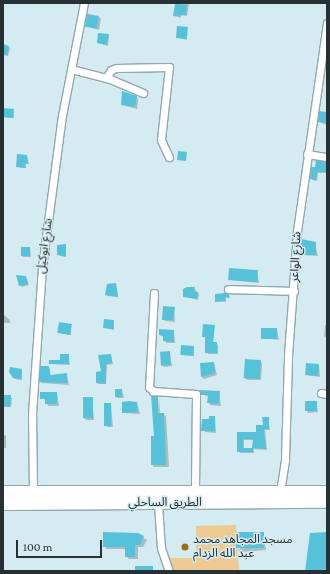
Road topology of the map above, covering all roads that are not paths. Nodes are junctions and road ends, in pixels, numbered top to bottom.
1 (84, 3) edge
2 (327, 23) edge
3 (71, 70) junction
4 (106, 78) junction
5 (143, 93) dead end
6 (307, 154) junction
7 (169, 157) dead end
8 (327, 157) edge
9 (228, 289) dead end
10 (294, 291) junction
11 (154, 293) dead end
12 (3, 492) edge
13 (33, 492) junction
14 (195, 492) junction
15 (280, 492) junction
16 (327, 492) edge
17 (327, 502) edge
18 (3, 504) edge
19 (158, 504) junction
20 (169, 571) edge

1 - 3 street, شارع ابوكيل
2 - 6 street, شارع الواعر
3 - 4 street
3 - 13 street, شارع ابوكيل
4 - 5 street
4 - 7 street
6 - 8 street
6 - 10 street, شارع الواعر
9 - 10 street
10 - 15 street, شارع الواعر
11 - 14 street
12 - 13 highway, الطريق الساحلي
13 - 14 highway, الطريق الساحلي
14 - 15 highway, الطريق الساحلي
15 - 16 highway, الطريق الساحلي
17 - 19 highway, الطريق الساحلي
18 - 19 highway, الطريق الساحلي
19 - 20 street

